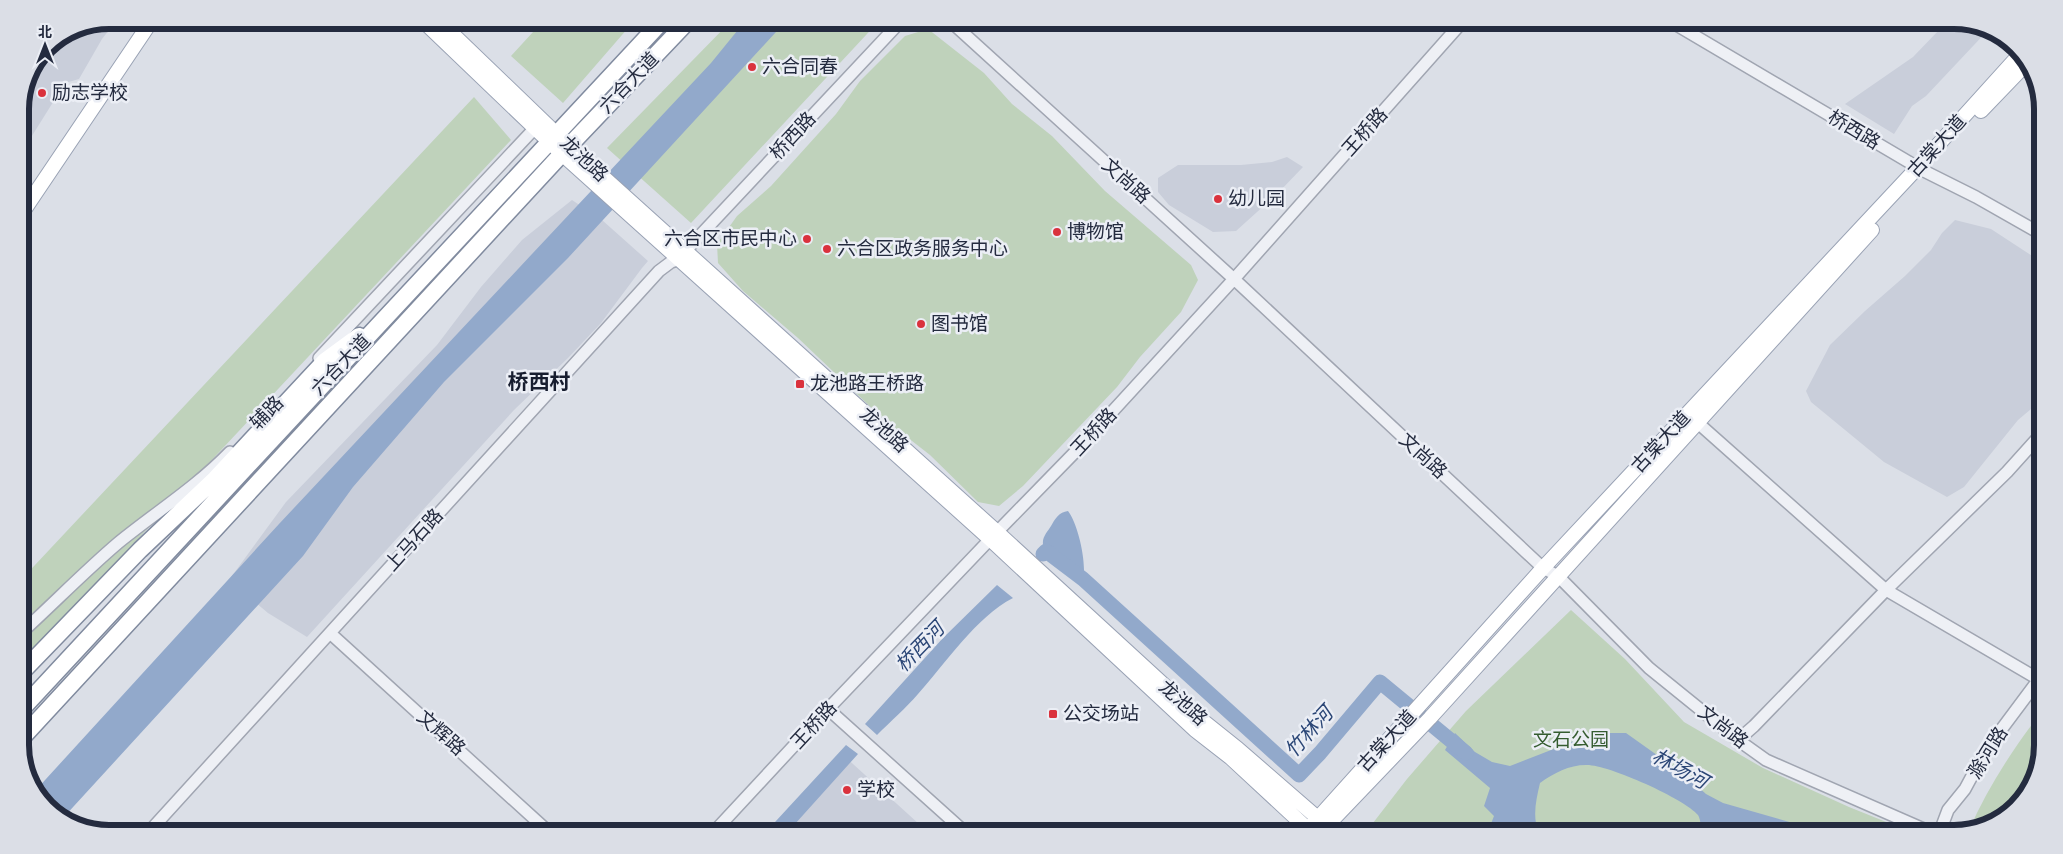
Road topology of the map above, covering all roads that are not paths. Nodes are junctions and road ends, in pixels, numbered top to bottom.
1 (146, 29) edge
2 (431, 29) edge
3 (447, 29) edge
4 (655, 29) edge
5 (679, 29) edge
6 (894, 29) edge
7 (959, 29) edge
8 (1456, 29) edge
9 (1683, 29) edge
10 (2017, 59) edge
11 (2023, 67) edge
12 (534, 128) junction
13 (553, 138) junction
14 (565, 150) junction
15 (1921, 169) junction
16 (29, 203) edge
17 (2034, 230) edge
18 (681, 256) junction
19 (1234, 279) junction
20 (386, 319) junction
21 (1698, 423) junction
22 (2034, 442) edge
23 (226, 467) junction
24 (201, 479) junction
25 (993, 535) junction
26 (1543, 568) junction
27 (1558, 576) junction
28 (1886, 590) junction
29 (29, 626) edge
30 (330, 633) junction
31 (29, 665) edge
32 (2034, 673) edge
33 (71, 685) junction
34 (2034, 686) edge
35 (29, 700) edge
36 (828, 709) junction
37 (29, 730) edge
38 (29, 740) edge
39 (1738, 740) junction
40 (155, 825) edge
41 (541, 825) edge
42 (720, 825) edge
43 (957, 825) edge
44 (1312, 825) edge
45 (1321, 825) edge
46 (1322, 825) edge
47 (1914, 825) edge
48 (1942, 825) edge

1 - 16 main road
2 - 12 main road, 龙池路
3 - 13 main road, 龙池路
4 - 13 highway, 六合大道
5 - 14 highway, 六合大道
6 - 18 street, 桥西路
7 - 19 street, 文尚路
8 - 19 street, 王桥路
9 - 15 street, 桥西路
10 - 15 main road, 古棠大道
11 - 15 main road, 古棠大道
12 - 13 main road, 龙池路
12 - 24 street, 辅路
13 - 14 main road, 龙池路
13 - 20 highway, 六合大道
14 - 18 main road, 龙池路
14 - 33 highway, 六合大道
15 - 17 street, 桥西路
15 - 21 main road, 古棠大道
15 - 26 main road, 古棠大道
18 - 25 main road, 龙池路
18 - 30 street, 上马石路
19 - 25 street, 王桥路
19 - 26 street, 文尚路
20 - 23 highway
20 - 35 highway, 六合大道
21 - 27 main road, 古棠大道
21 - 28 street
22 - 28 street
23 - 24 street
23 - 31 highway
24 - 29 street, 辅路
25 - 36 street, 王桥路
25 - 44 main road, 龙池路
26 - 27 street, 文尚路
26 - 45 main road, 古棠大道
27 - 39 street, 文尚路
27 - 46 main road, 古棠大道
28 - 32 street
28 - 39 street
30 - 40 street, 上马石路
30 - 41 street, 文辉路
33 - 37 highway
33 - 38 highway
34 - 48 street, 滁河路
36 - 42 street, 王桥路
36 - 43 street
39 - 47 street, 文尚路

